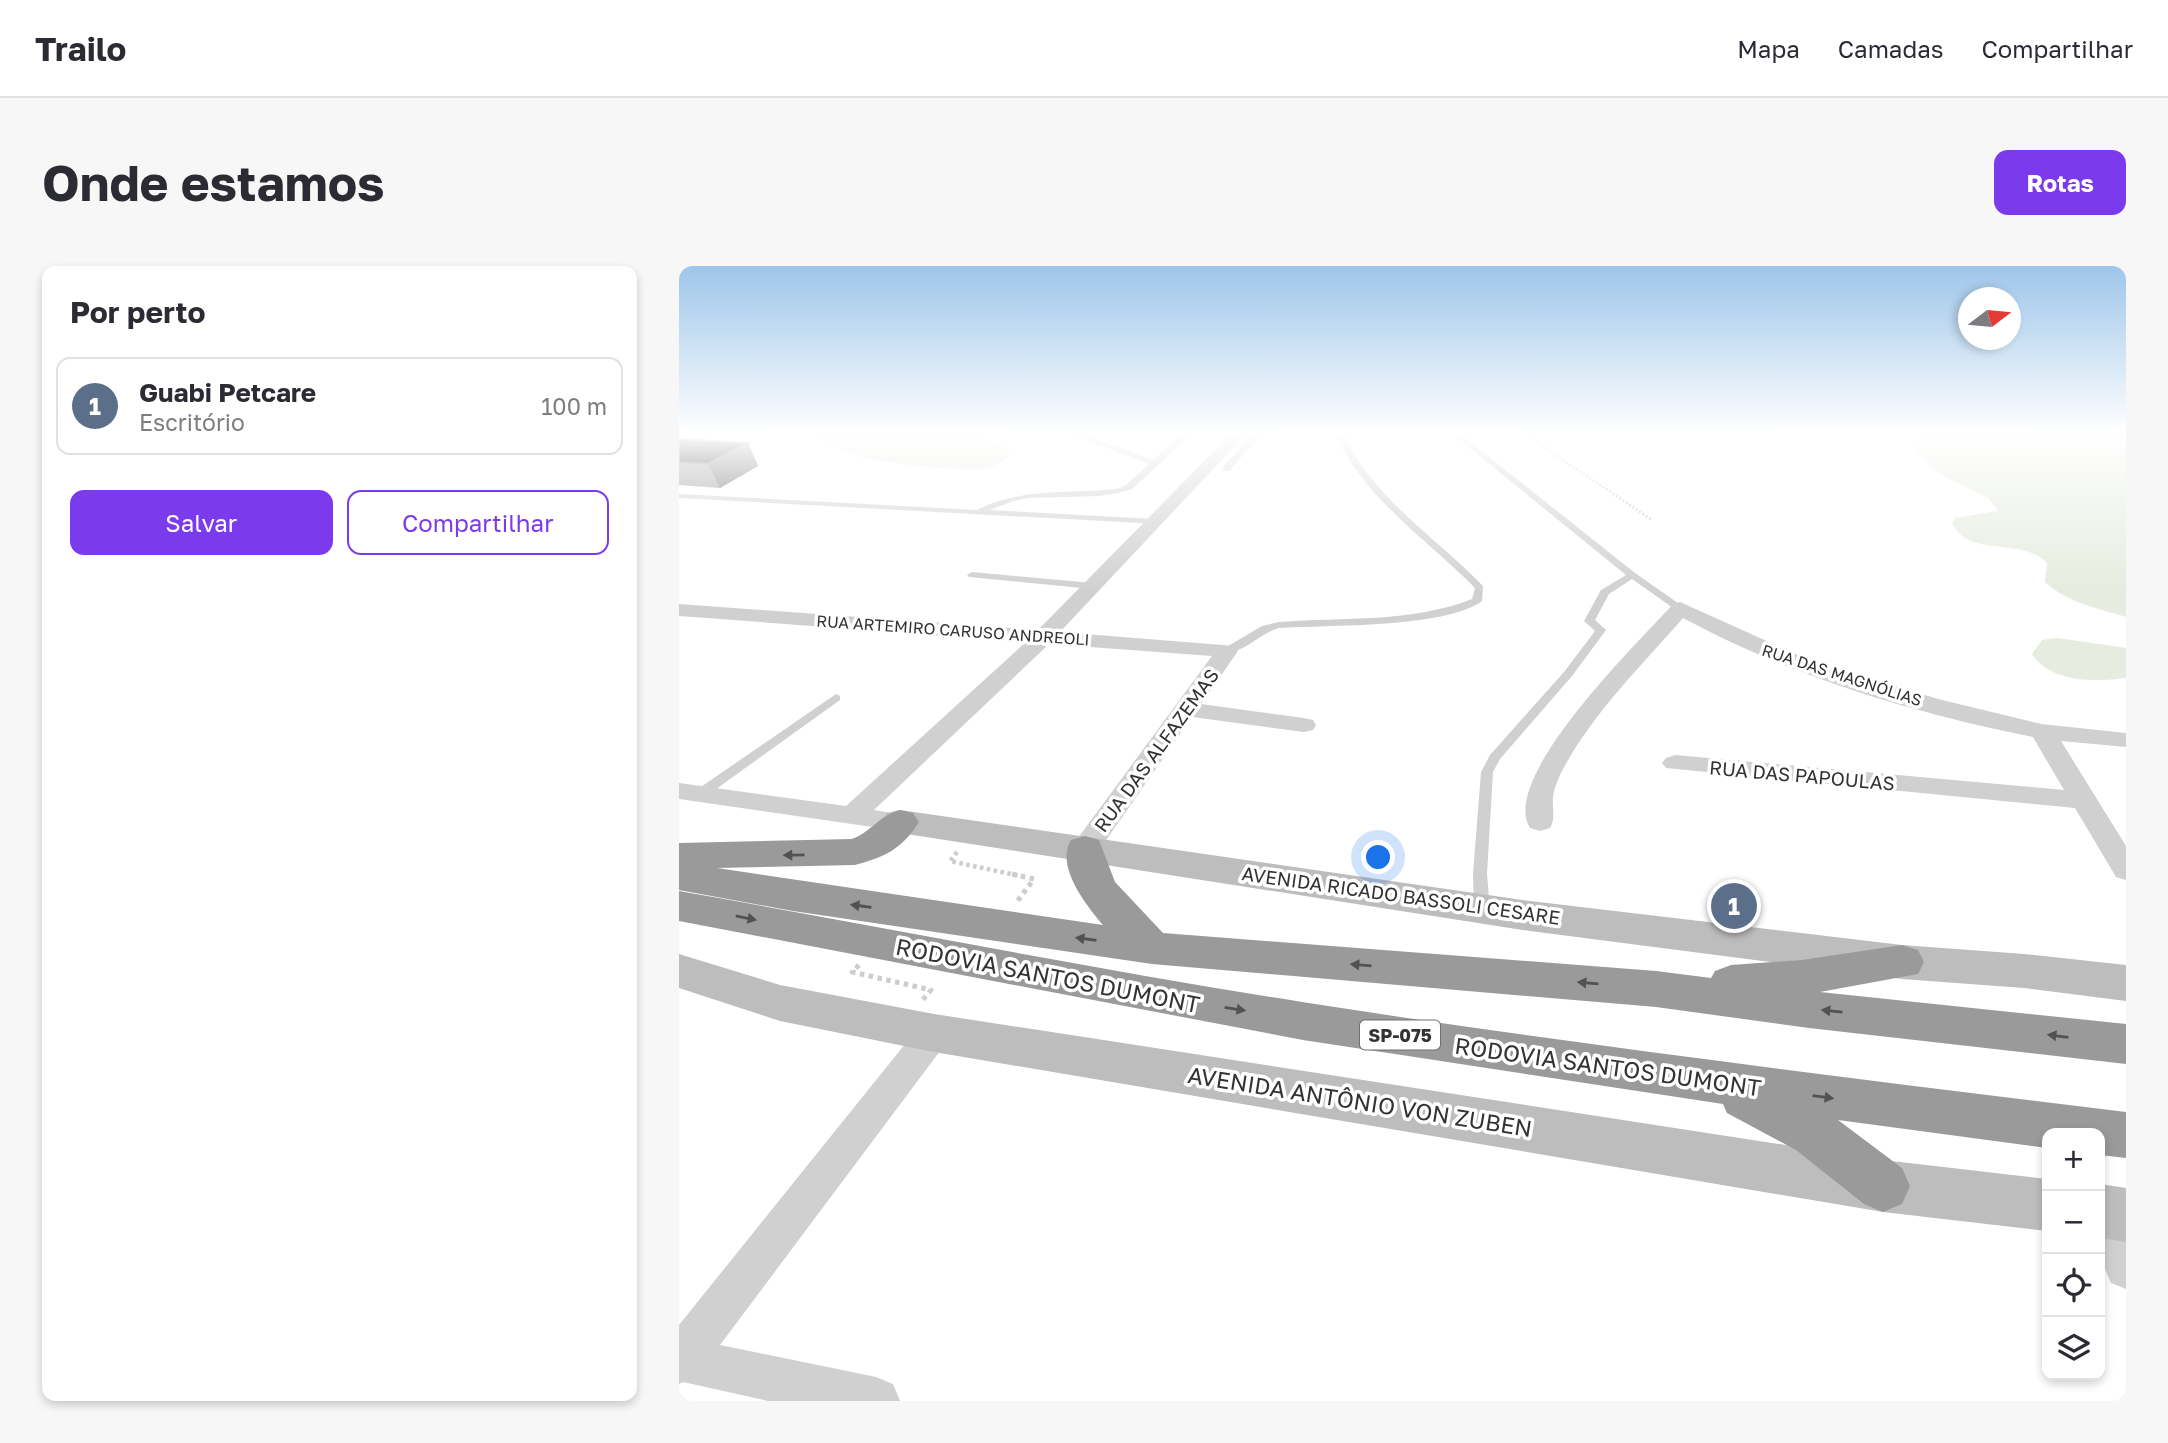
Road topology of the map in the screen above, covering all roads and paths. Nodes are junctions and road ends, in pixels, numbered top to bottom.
1 (1130, 486) edge
2 (1189, 486) edge
3 (1374, 486) edge
4 (1521, 486) edge
5 (1602, 486) edge
6 (679, 496) edge
7 (977, 513) junction
8 (1653, 520) dead end
9 (1155, 522) junction
10 (972, 575) dead end
11 (1632, 575) junction
12 (1092, 586) junction
13 (1680, 608) junction
14 (679, 610) edge
15 (1044, 637) junction
16 (1227, 651) junction
17 (836, 698) dead end
18 (1187, 709) junction
19 (1304, 725) dead end
20 (2042, 730) junction
21 (2126, 740) edge
22 (1675, 763) dead end
23 (689, 792) edge
24 (2084, 800) junction
25 (852, 815) junction
26 (900, 822) junction
27 (1540, 822) dead end
28 (1085, 849) junction
29 (969, 854) dead end
30 (679, 856) edge
31 (2126, 870) edge
32 (679, 876) edge
33 (1034, 879) dead end
34 (679, 906) edge
35 (1482, 910) junction
36 (1152, 948) junction
37 (1902, 962) junction
38 (861, 964) dead end
39 (680, 972) edge
40 (2126, 983) edge
41 (1656, 989) junction
42 (917, 1029) junction
43 (2126, 1044) edge
44 (1696, 1081) junction
45 (2126, 1135) edge
46 (1883, 1186) junction
47 (2042, 1204) edge
48 (2105, 1212) edge
49 (2126, 1215) edge
50 (2105, 1222) edge
51 (2126, 1268) edge
52 (680, 1360) edge
53 (876, 1401) edge

1 - 7 lane
2 - 9 street
3 - 16 lane
4 - 11 lane, RUA DAS MAGNÓLIAS
5 - 8 path
6 - 7 lane
7 - 9 lane
9 - 12 street
10 - 12 lane
11 - 13 lane, RUA DAS MAGNÓLIAS
11 - 35 lane
12 - 15 street
13 - 20 street, RUA DAS MAGNÓLIAS
13 - 27 street
14 - 15 street, RUA ARTEMIRO CARUSO ANDREOLI
15 - 16 street, RUA ARTEMIRO CARUSO ANDREOLI
15 - 25 street
16 - 18 street, RUA DAS ALFAZEMAS
17 - 23 lane
18 - 19 street
18 - 28 street, RUA DAS ALFAZEMAS
20 - 21 street, RUA DAS MAGNÓLIAS
20 - 24 street
22 - 24 street, RUA DAS PAPOULAS
23 - 25 street, AVENIDA RICADO BASSOLI CESARE
24 - 31 street
25 - 26 street, AVENIDA RICADO BASSOLI CESARE
26 - 28 street, AVENIDA RICADO BASSOLI CESARE
26 -> 30 highway
28 - 35 street, AVENIDA RICADO BASSOLI CESARE
28 - 36 highway
29 - 33 path
36 -> 32 highway, RODOVIA SANTOS DUMONT
34 -> 44 highway, RODOVIA SANTOS DUMONT / SP-075
35 - 37 street, AVENIDA RICADO BASSOLI CESARE
41 -> 36 highway, RODOVIA SANTOS DUMONT
37 - 40 street, AVENIDA RICADO BASSOLI CESARE
37 - 41 highway
38 - 42 path
39 - 42 street, AVENIDA ANTÔNIO VON ZUBEN
43 -> 41 highway, RODOVIA SANTOS DUMONT
42 - 46 street, AVENIDA ANTÔNIO VON ZUBEN
42 - 52 street
44 -> 45 highway, RODOVIA SANTOS DUMONT / SP-075
44 - 46 highway
46 - 47 street, AVENIDA ANTÔNIO VON ZUBEN
48 - 49 street
50 - 51 street
52 - 53 street

